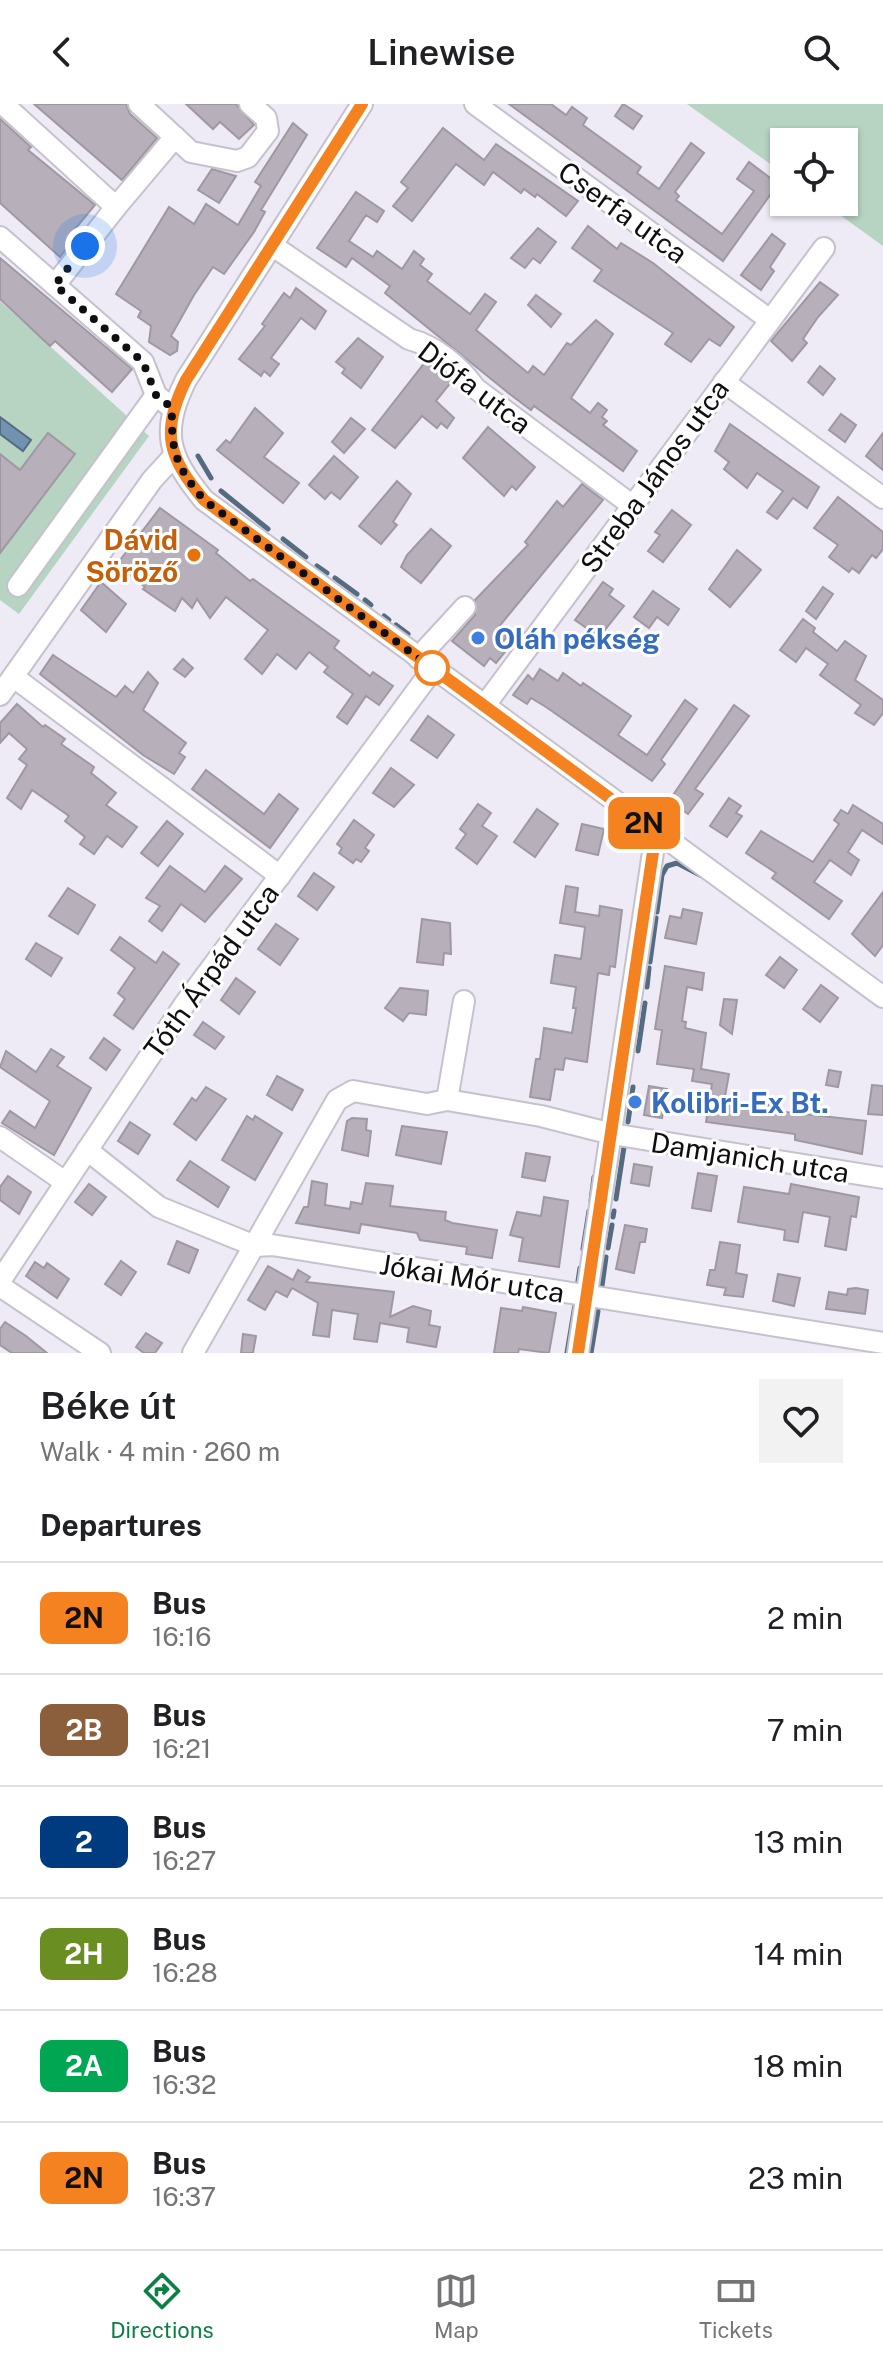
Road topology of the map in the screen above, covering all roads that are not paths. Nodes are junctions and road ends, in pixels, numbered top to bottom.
1 (139, 104) edge
2 (250, 104) edge
3 (362, 104) edge
4 (475, 104) edge
5 (10, 106) edge
6 (175, 137) junction
7 (116, 207) junction
8 (0, 237) edge
9 (273, 246) junction
10 (824, 248) dead end
11 (55, 285) junction
12 (770, 320) junction
13 (724, 382) junction
14 (156, 395) junction
15 (172, 408) junction
16 (173, 457) junction
17 (883, 498) edge
18 (633, 506) junction
19 (18, 586) dead end
20 (465, 607) dead end
21 (426, 664) junction
22 (15, 678) junction
23 (0, 695) edge
24 (485, 705) junction
25 (656, 832) junction
26 (280, 876) junction
27 (883, 997) edge
28 (464, 1001) dead end
29 (447, 1100) junction
30 (612, 1134) junction
31 (0, 1137) edge
32 (87, 1150) junction
33 (883, 1178) edge
34 (65, 1182) junction
35 (255, 1246) junction
36 (0, 1283) edge
37 (587, 1297) junction
38 (883, 1343) edge
39 (100, 1353) edge
40 (193, 1353) edge
41 (578, 1353) edge

1 - 6 street
2 - 6 street
3 - 9 street
4 - 12 street, Cserfa utca
5 - 7 street
6 - 7 street
7 - 11 street
8 - 11 street
9 - 15 street
9 - 18 street, Diófa utca
10 - 12 street, Streba János utca
11 - 14 street
12 - 13 street, Streba János utca
13 - 17 street
13 - 18 street, Streba János utca
14 - 15 street
14 - 19 street
15 - 16 street
16 - 21 street
16 - 22 street
18 - 24 street, Streba János utca
20 - 21 street, Tóth Árpád utca
21 - 24 street
21 - 26 street, Tóth Árpád utca
22 - 23 street
22 - 26 street
24 - 25 street
25 - 27 street
25 - 30 street
26 - 32 street, Tóth Árpád utca
28 - 29 street
29 - 30 street, Damjanich utca
29 - 35 street, Damjanich utca
30 - 33 street, Damjanich utca
30 - 37 street
31 - 34 street
32 - 34 street, Tóth Árpád utca
32 - 35 street, Jókai Mór utca
34 - 36 street, Tóth Árpád utca
35 - 37 street, Jókai Mór utca
35 - 40 street
36 - 39 street
37 - 38 street, Jókai Mór utca
37 - 41 street

